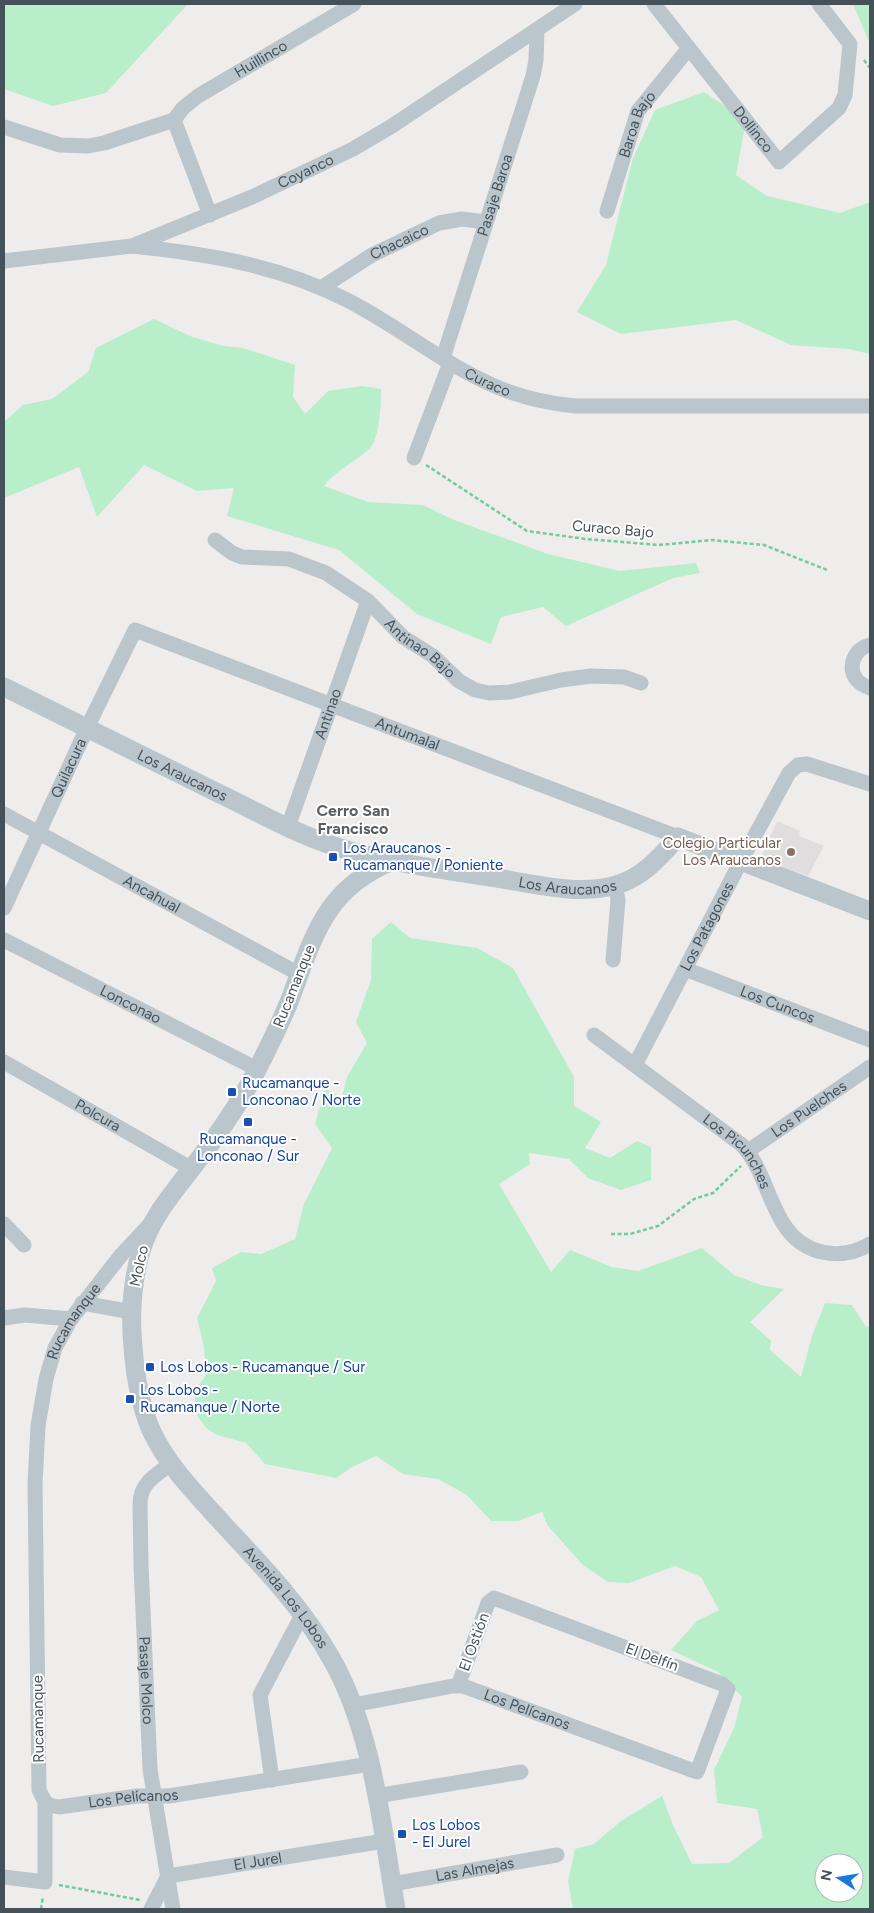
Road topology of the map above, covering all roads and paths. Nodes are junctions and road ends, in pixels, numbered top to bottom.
1 (354, 4) edge
2 (575, 4) edge
3 (654, 4) edge
4 (819, 4) edge
5 (537, 30) junction
6 (689, 48) junction
7 (174, 120) junction
8 (4, 127) edge
9 (607, 211) dead end
10 (210, 215) junction
11 (486, 222) junction
12 (132, 246) junction
13 (4, 261) edge
14 (321, 288) junction
15 (447, 360) junction
16 (870, 406) edge
17 (414, 458) joint
18 (215, 540) dead end
19 (827, 570) dead end
20 (368, 601) junction
21 (135, 630) joint
22 (870, 645) edge
23 (641, 683) dead end
24 (4, 687) edge
25 (870, 688) edge
26 (331, 705) junction
27 (87, 728) junction
28 (870, 784) edge
29 (4, 814) edge
30 (288, 827) junction
31 (39, 833) junction
32 (678, 837) junction
33 (393, 861) junction
34 (741, 861) junction
35 (615, 885) junction
36 (4, 908) edge
37 (870, 911) edge
38 (4, 940) edge
39 (612, 960) dead end
40 (685, 969) junction
41 (299, 974) junction
42 (594, 1035) dead end
43 (870, 1040) edge
44 (4, 1062) edge
45 (635, 1066) junction
46 (870, 1067) edge
47 (257, 1070) junction
48 (750, 1154) junction
49 (192, 1168) junction
50 (153, 1222) junction
51 (4, 1224) edge
52 (611, 1234) dead end
53 (870, 1244) edge
54 (24, 1245) dead end
55 (82, 1303) junction
56 (132, 1312) junction
57 (4, 1318) edge
58 (71, 1319) junction
59 (172, 1464) junction
60 (491, 1599) joint
61 (302, 1614) junction
62 (458, 1686) junction
63 (353, 1705) junction
64 (370, 1764) junction
65 (520, 1772) dead end
66 (697, 1772) joint
67 (272, 1780) junction
68 (154, 1796) junction
69 (376, 1796) junction
70 (45, 1802) junction
71 (384, 1841) junction
72 (557, 1856) dead end
73 (168, 1876) junction
74 (4, 1878) edge
75 (45, 1882) junction
76 (392, 1884) junction
77 (153, 1906) edge
78 (173, 1909) edge
79 (396, 1909) edge

1 - 7 street, Huillinco
2 - 5 street, Coyanco
3 - 6 street, Dollinco
4 - 6 street, Dollinco
5 - 10 street, Coyanco
5 - 11 street, Pasaje Baroa
6 - 9 street, Baroa Bajo
7 - 8 street, Huillinco
7 - 10 street
10 - 12 street, Coyanco
11 - 14 street, Chacaico
11 - 15 street, Pasaje Baroa
12 - 13 street, Coyanco
12 - 14 street, Curaco
14 - 15 street, Curaco
15 - 16 street, Curaco
15 - 17 street, Pasaje Baroa
17 - 19 path, Curaco Bajo
18 - 20 street, Antinao Bajo
20 - 23 street, Antinao Bajo
20 - 26 street, Antinao
21 - 26 street, Antumalal
21 - 27 street, Quilacura
22 - 25 street
24 - 27 street, Los Araucanos
26 - 30 street, Antinao
26 - 32 street, Antumalal
27 - 30 street, Los Araucanos
27 - 31 street, Quilacura
28 - 34 street, Los Patagones
29 - 31 street, Ancahual
30 - 33 street, Los Araucanos
31 - 36 street, Quilacura
31 - 41 street, Ancahual
32 - 34 street
32 - 35 street, Los Araucanos
33 - 35 street, Los Araucanos
33 - 41 street, Rucamanque
34 - 37 street
34 - 40 street, Los Patagones
35 - 39 street
38 - 47 street, Lonconao
40 - 43 street, Los Cuncos
40 - 45 street, Los Patagones
41 - 47 street, Rucamanque
42 - 45 street, Los Picunches
44 - 49 street, Polcura
45 - 48 street, Los Picunches
46 - 48 street, Los Puelches
47 - 49 street, Rucamanque
48 - 52 path
48 - 53 street, Los Picunches
49 - 50 street, Rucamanque
50 - 55 street, Rucamanque
50 - 56 street, Molco
51 - 54 street
55 - 56 street
55 - 58 street, Rucamanque
56 - 59 street, Avenida Los Lobos
57 - 58 street
58 - 70 street, Rucamanque
59 - 61 street, Avenida Los Lobos
59 - 68 street, Pasaje Molco
60 - 62 street, El Ostión
60 - 66 street, El Delfín
61 - 63 street, Avenida Los Lobos
61 - 67 street
62 - 63 street, Los Pelícanos
62 - 66 street, Los Pelícanos
63 - 64 street, Avenida Los Lobos
64 - 67 street, Los Pelícanos
64 - 69 street, Avenida Los Lobos
65 - 69 street
67 - 68 street, Los Pelícanos
68 - 70 street, Los Pelícanos
68 - 73 street, Pasaje Molco
69 - 71 street, Avenida Los Lobos
70 - 75 street, Rucamanque
71 - 73 street, El Jurel
71 - 76 street, Avenida Los Lobos
72 - 76 street, Las Almejas
73 - 77 street
73 - 78 street, Pasaje Molco
74 - 75 street
75 - 77 path
76 - 79 street, Avenida Los Lobos

